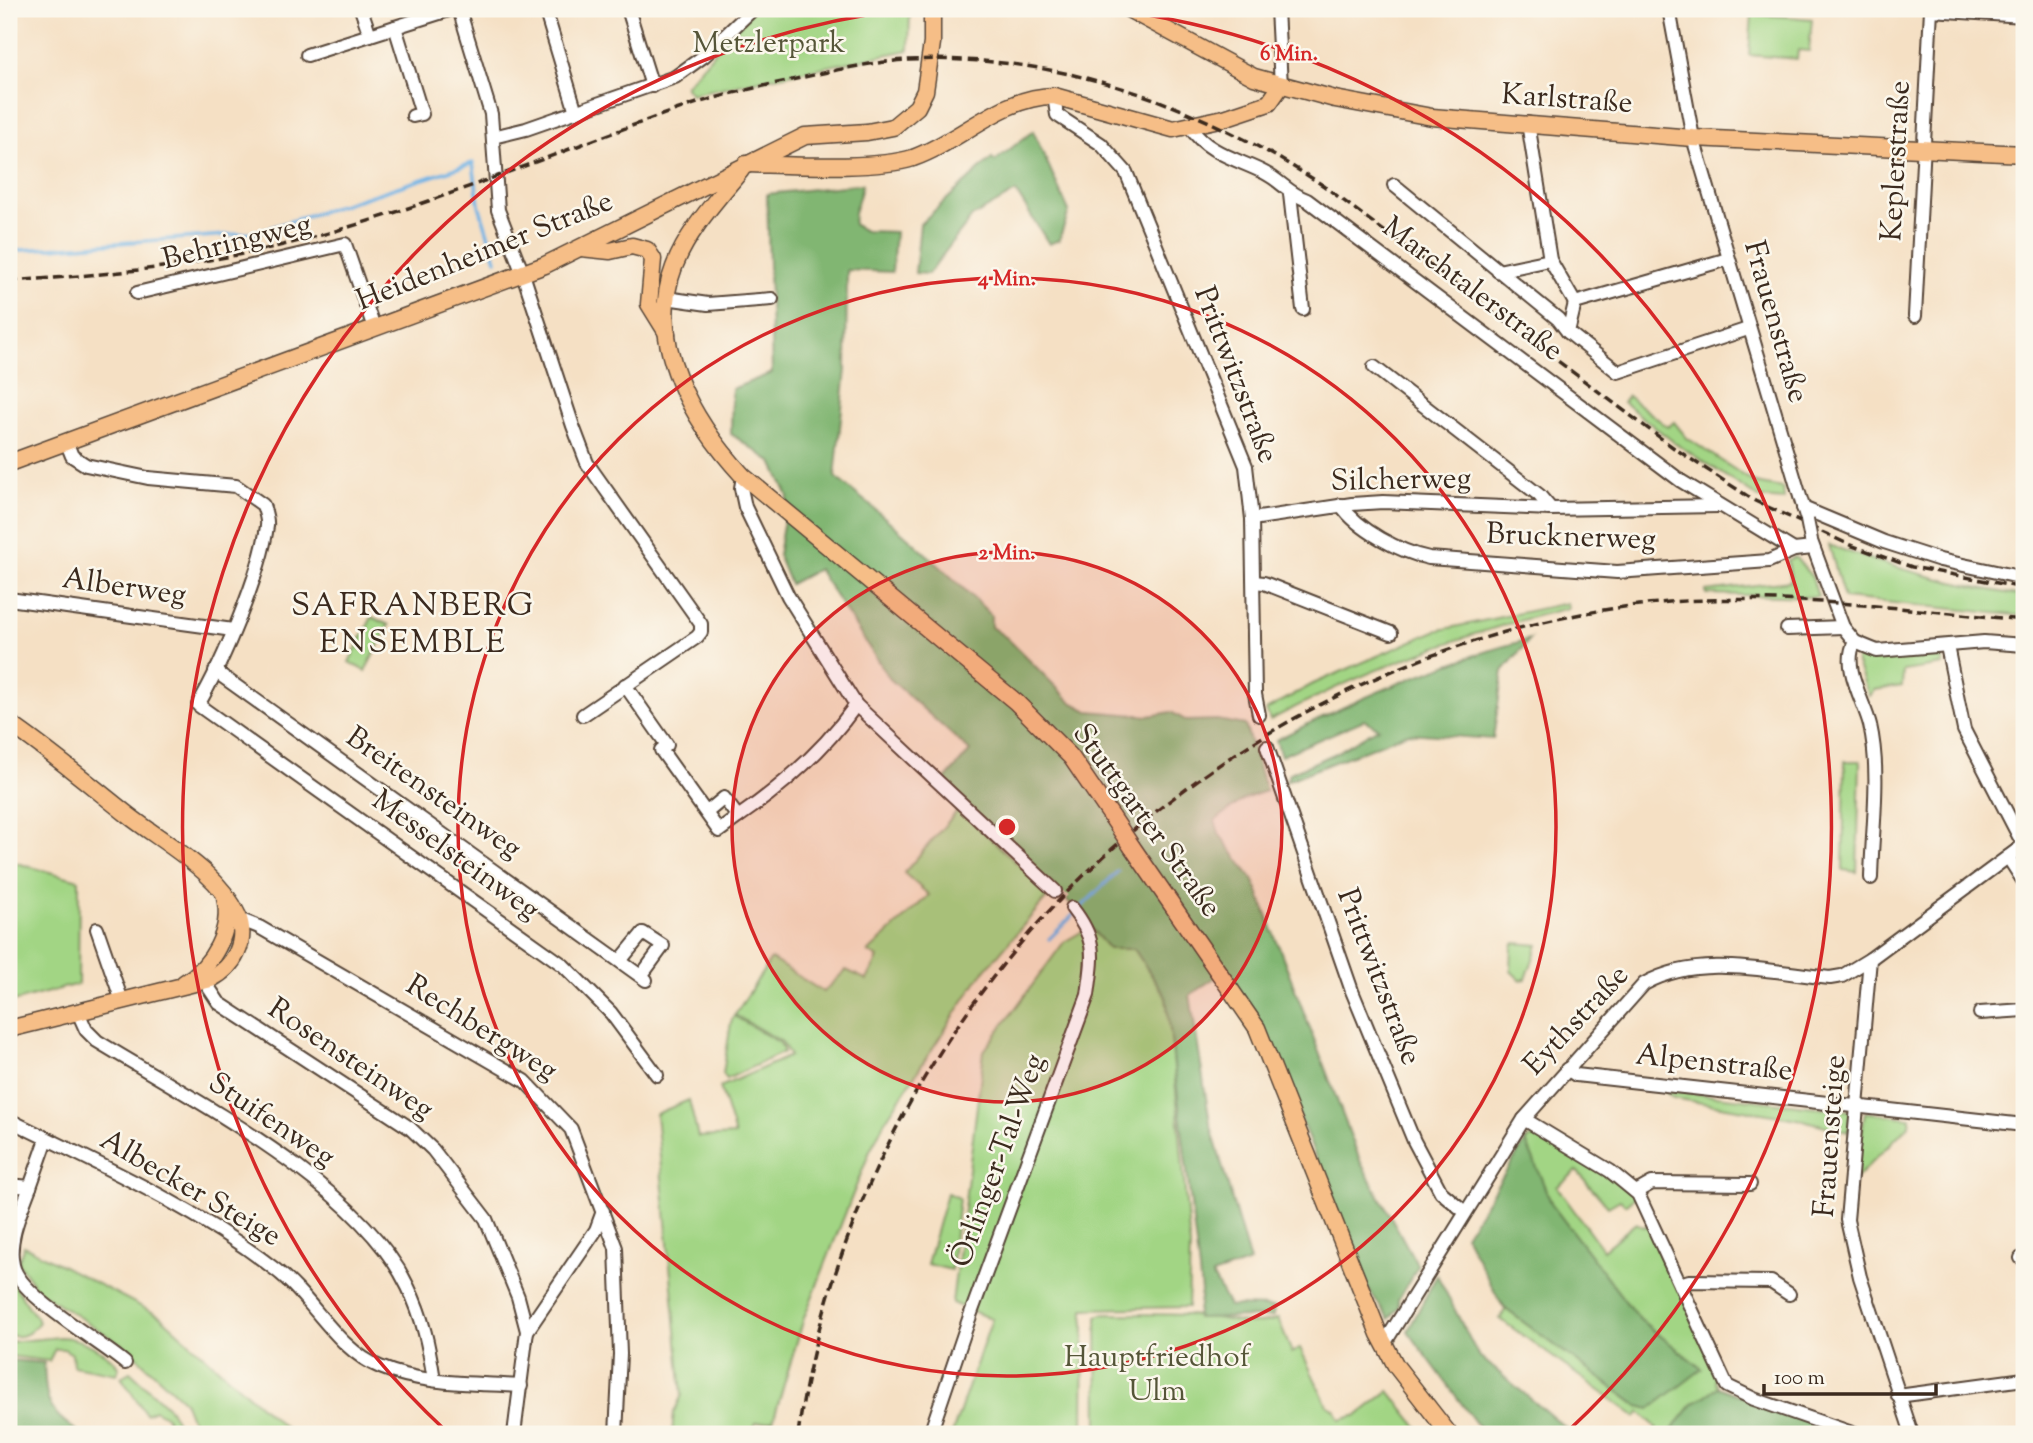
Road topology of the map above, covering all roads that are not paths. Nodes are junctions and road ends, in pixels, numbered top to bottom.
1 (361, 9) edge
2 (452, 9) edge
3 (459, 9) edge
4 (545, 9) edge
5 (628, 9) edge
6 (753, 9) edge
7 (932, 9) edge
8 (1128, 9) edge
9 (1277, 9) edge
10 (1669, 9) edge
11 (1931, 9) edge
12 (2024, 16) edge
13 (395, 27) junction
14 (370, 35) junction
15 (307, 55) dead end
16 (652, 86) junction
17 (1281, 86) junction
18 (1054, 96) junction
19 (576, 112) junction
20 (413, 116) dead end
21 (1528, 123) junction
22 (1190, 127) junction
23 (493, 137) junction
24 (1693, 138) junction
25 (1925, 148) junction
26 (2024, 154) edge
27 (745, 164) junction
28 (1394, 185) dead end
29 (1290, 194) junction
30 (581, 248) junction
31 (1728, 259) junction
32 (1550, 260) junction
33 (1498, 271) junction
34 (523, 274) junction
35 (137, 293) dead end
36 (666, 298) junction
37 (772, 299) dead end
38 (1575, 303) junction
39 (1303, 309) dead end
40 (1915, 316) dead end
41 (374, 328) junction
42 (1748, 329) junction
43 (1568, 332) junction
44 (668, 334) junction
45 (1374, 368) dead end
46 (66, 441) junction
47 (9, 463) edge
48 (743, 476) junction
49 (1341, 505) junction
50 (1718, 506) junction
51 (1551, 509) junction
52 (1805, 514) junction
53 (1252, 519) junction
54 (1812, 544) junction
55 (1794, 550) junction
56 (2024, 578) edge
57 (1254, 582) junction
58 (9, 598) edge
59 (1843, 627) junction
60 (1787, 629) dead end
61 (233, 630) junction
62 (1391, 633) dead end
63 (1855, 642) junction
64 (2024, 645) edge
65 (1947, 646) junction
66 (215, 671) junction
67 (625, 685) junction
68 (856, 705) junction
69 (583, 715) dead end
70 (1259, 715) dead end
71 (9, 723) edge
72 (1267, 747) dead end
73 (706, 813) junction
74 (738, 817) junction
75 (2024, 845) edge
76 (2008, 857) junction
77 (1871, 878) dead end
78 (2024, 882) edge
79 (1055, 891) tunnel mouth
80 (1075, 912) tunnel mouth
81 (232, 917) junction
82 (97, 929) dead end
83 (1870, 959) junction
84 (620, 961) junction
85 (201, 977) junction
86 (122, 1001) junction
87 (2024, 1010) edge
88 (78, 1012) junction
89 (1980, 1013) dead end
90 (9, 1029) edge
91 (1567, 1069) junction
92 (657, 1075) dead end
93 (1858, 1107) junction
94 (1524, 1119) junction
95 (9, 1120) edge
96 (2024, 1125) edge
97 (47, 1139) junction
98 (1751, 1184) dead end
99 (9, 1185) edge
100 (30, 1187) junction
101 (1636, 1192) junction
102 (603, 1211) junction
103 (1465, 1212) junction
104 (1680, 1284) junction
105 (1789, 1294) dead end
106 (527, 1331) junction
107 (1384, 1344) junction
108 (125, 1363) dead end
109 (2024, 1379) edge
110 (434, 1380) junction
111 (521, 1386) junction
112 (1898, 1396) junction
113 (514, 1434) edge
114 (616, 1434) edge
115 (930, 1434) edge
116 (1449, 1434) edge
117 (1854, 1434) edge
118 (1912, 1434) edge

1 - 14 street
2 - 13 street
3 - 23 street
4 - 19 street
5 - 16 street
6 - 16 street
7 - 27 main road, Heidenheimer Straße
8 - 17 main road, Karlstraße
9 - 17 street
10 - 24 street, Frauenstraße
11 - 12 street
11 - 25 street, Keplerstraße
13 - 14 street
13 - 20 street
14 - 15 street
16 - 19 street
17 - 21 main road, Karlstraße
17 - 22 main road
18 - 22 main road
18 - 27 main road
18 - 53 street, Prittwitzstraße
19 - 23 street
21 - 24 main road, Karlstraße
21 - 32 street
22 - 29 street, Marchtalerstraße
23 - 34 street
24 - 25 main road, Karlstraße
24 - 31 street, Frauenstraße
25 - 26 main road, Karlstraße
25 - 40 street, Keplerstraße
27 - 30 main road, Heidenheimer Straße
27 - 36 main road, Stuttgarter Straße
28 - 33 street
29 - 39 street
29 - 50 street, Marchtalerstraße
30 - 34 main road, Heidenheimer Straße
30 - 44 main road
31 - 38 street
31 - 42 street, Frauenstraße
32 - 33 street
32 - 38 street
33 - 43 street
34 - 41 main road, Heidenheimer Straße
34 - 67 street
35 - 41 street, Behringweg
36 - 37 street
36 - 44 main road, Stuttgarter Straße
38 - 43 street
41 - 46 main road, Heidenheimer Straße
42 - 43 street
42 - 52 street, Frauenstraße
44 - 48 main road, Stuttgarter Straße
45 - 51 street, Silcherweg
46 - 47 main road, Heidenheimer Straße
46 - 61 street
48 - 68 street
48 - 107 main road, Stuttgarter Straße, bridge
49 - 51 street, Silcherweg
49 - 53 street, Silcherweg
49 - 55 street, Brucknerweg
50 - 51 street, Silcherweg
50 - 55 street
52 - 54 street, Frauenstraße, bridge
52 - 56 street
53 - 57 street, Prittwitzstraße
54 - 55 street, Brucknerweg
54 - 59 street, Frauenstraße
57 - 62 street
57 - 70 street, Prittwitzstraße
58 - 61 street, Alberweg
59 - 60 street
59 - 63 street, Frauenstraße
61 - 66 street
63 - 65 street
63 - 77 street
64 - 65 street
65 - 75 street
66 - 84 street, Breitensteinweg
66 - 92 street, Messelsteinweg
67 - 69 street
67 - 73 street
68 - 74 street
68 - 79 street
71 - 81 main road
72 - 103 street, Prittwitzstraße
73 - 74 street
73 - 74 street
75 - 76 street, Eythstraße
76 - 78 street
76 - 83 street, Eythstraße
80 - 115 street, Örlinger-Tal-Weg
81 - 85 main road
81 - 102 street, Rechbergweg
82 - 86 street
83 - 91 street, Eythstraße
83 - 93 street, Frauensteige
84 - 84 street, Breitensteinweg
85 - 86 main road
85 - 106 street, Rosensteinweg
86 - 88 main road
87 - 89 street
88 - 90 main road
88 - 110 street, Stuifenweg
91 - 93 street, Alpenstraße
91 - 94 street, Eythstraße
93 - 96 street, Alpenstraße
93 - 112 street, Frauensteige
94 - 101 street
94 - 103 street, Eythstraße
95 - 97 street, Albecker Steige
97 - 100 street
97 - 110 street, Albecker Steige
98 - 101 street
99 - 100 street
100 - 108 street
101 - 104 street
102 - 106 street
102 - 114 street, Rechbergweg
103 - 107 street, Eythstraße
104 - 105 street
104 - 117 street
106 - 111 street, Rosensteinweg
107 - 116 main road, Stuttgarter Straße
109 - 112 street
110 - 111 street, Albecker Steige
111 - 113 street, Rosensteinweg
112 - 118 street, Frauensteige

